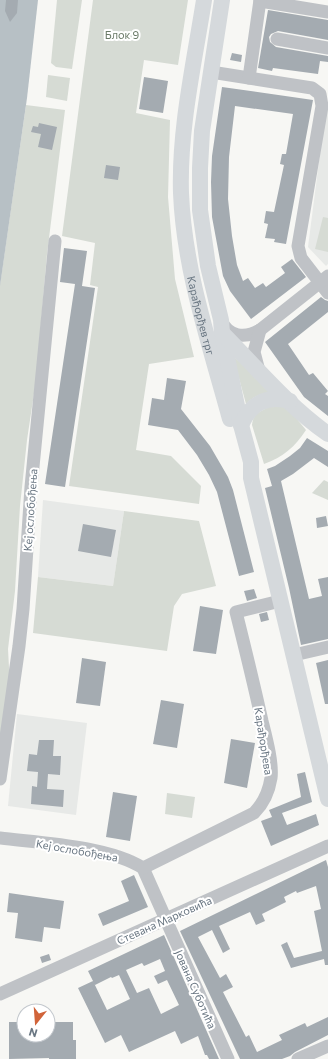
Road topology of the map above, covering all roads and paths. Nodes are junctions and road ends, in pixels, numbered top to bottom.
1 (204, 0) edge
2 (222, 0) edge
3 (260, 0) edge
4 (328, 12) edge
5 (277, 39) dead end
6 (328, 48) edge
7 (211, 72) junction
8 (249, 78) junction
9 (55, 241) dead end
10 (192, 275) junction
11 (325, 284) edge
12 (221, 326) junction
13 (260, 330) junction
14 (259, 371) junction
15 (290, 401) junction
16 (241, 424) junction
17 (322, 429) edge
18 (251, 478) junction
19 (280, 601) junction
20 (328, 647) edge
21 (294, 655) junction
22 (0, 779) edge
23 (328, 799) edge
24 (0, 838) edge
25 (328, 846) edge
26 (143, 868) junction
27 (165, 920) junction
28 (0, 994) edge
29 (328, 1046) edge
30 (228, 1059) edge
31 (298, 1059) edge

1 - 10 main road, Карађорђев трг
2 - 7 main road, Карађорђев трг
3 - 4 street
3 - 8 street
5 - 6 street
7 - 8 street
7 - 12 main road, Карађорђев трг
8 - 11 street
9 - 22 street, Кеј ослобођења
10 - 12 main road
10 - 18 main road, Карађорђев трг
11 - 13 street
12 - 13 street
12 - 14 main road, Карађорђев трг
12 - 16 main road, Карађорђев трг
13 - 14 street
14 - 15 main road, Карађорђев трг
15 - 16 main road
15 - 17 main road, Карађорђев трг
16 - 18 main road, Карађорђев трг
18 - 19 main road
19 - 21 main road
19 - 26 street, Карађорђева
20 - 21 street
21 - 23 main road
24 - 26 street, Кеј ослобођења
25 - 27 street, Стевана Марковића
26 - 27 street
27 - 28 street, Стевана Марковића
27 - 30 street, Јована Суботића
29 - 31 street

